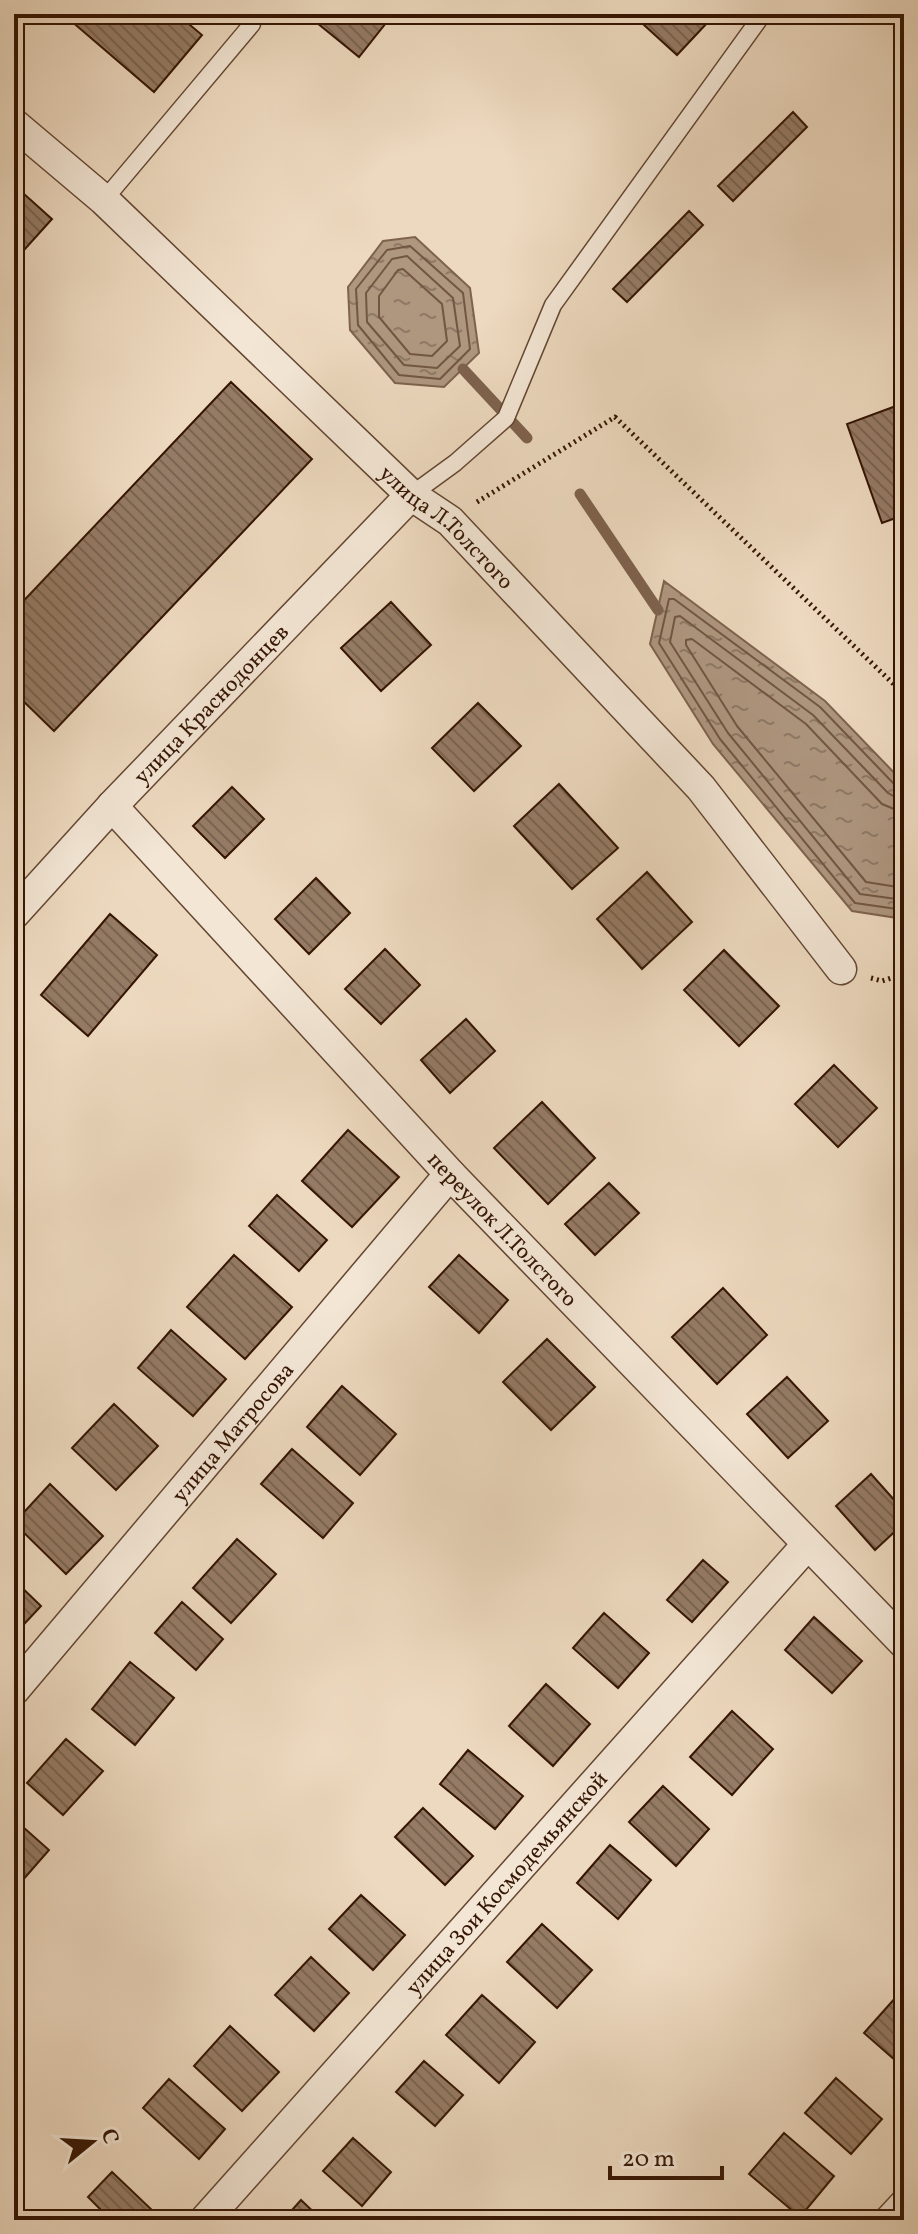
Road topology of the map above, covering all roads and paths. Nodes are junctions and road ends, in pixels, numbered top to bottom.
1 (241, 14) edge
2 (759, 15) edge
3 (14, 124) edge
4 (104, 200) junction
5 (411, 495) junction
6 (450, 521) junction
7 (904, 694) edge
8 (112, 806) junction
9 (14, 914) edge
10 (841, 969) dead end
11 (450, 1174) junction
12 (807, 1545) junction
13 (904, 1643) edge
14 (14, 1690) edge
15 (904, 2205) edge
16 (205, 2220) edge
17 (890, 2220) edge

1 - 4 lane
2 - 5 lane
3 - 4 street, улица Л.Толстого
4 - 5 street, улица Л.Толстого
5 - 6 street, улица Л.Толстого
5 - 8 street, улица Краснодонцев
6 - 7 path
6 - 10 street, улица Л.Толстого
8 - 9 street, улица Краснодонцев
8 - 11 street, переулок Л.Толстого
11 - 12 street, переулок Л.Толстого
11 - 14 street, улица Матросова
12 - 13 street, переулок Л.Толстого
12 - 16 street, улица Зои Космодемьянской
15 - 17 street

